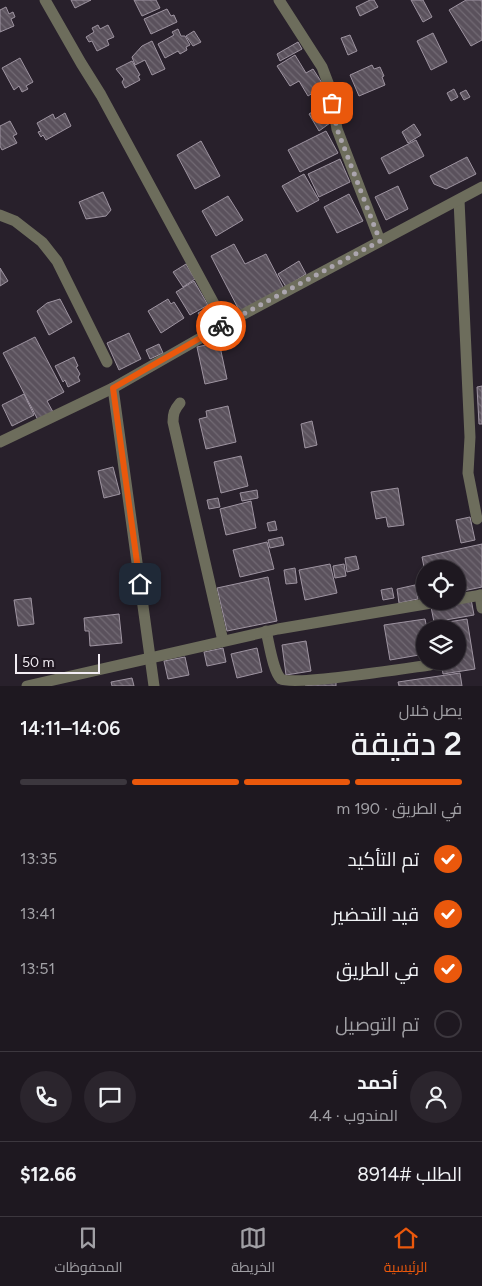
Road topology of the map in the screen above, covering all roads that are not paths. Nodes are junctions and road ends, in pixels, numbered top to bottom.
1 (45, 0) edge
2 (279, 0) edge
3 (482, 187) edge
4 (459, 200) junction
5 (0, 215) edge
6 (380, 241) junction
7 (225, 324) junction
8 (107, 362) dead end
9 (113, 388) junction
10 (180, 404) dead end
11 (0, 442) edge
12 (477, 519) dead end
13 (481, 595) edge
14 (466, 598) edge
15 (416, 606) edge
16 (482, 608) edge
17 (266, 632) junction
18 (223, 641) junction
19 (150, 658) junction
20 (416, 667) edge
21 (27, 686) edge
22 (154, 686) edge

1 - 7 street
2 - 6 street
3 - 4 street
4 - 6 street
4 - 12 street
5 - 8 street
6 - 7 street
7 - 9 street
9 - 11 street
9 - 19 street
10 - 18 street
13 - 14 street
13 - 16 street
15 - 17 street
17 - 18 street
17 - 20 street
18 - 19 street
19 - 21 street
19 - 22 street

